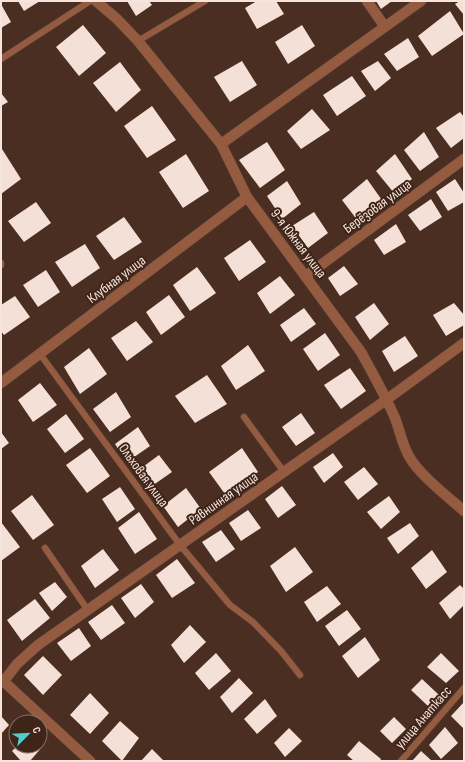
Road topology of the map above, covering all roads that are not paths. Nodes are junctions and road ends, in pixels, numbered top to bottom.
1 (90, 1) edge
2 (96, 1) edge
3 (205, 1) edge
4 (367, 1) edge
5 (421, 1) edge
6 (385, 27) junction
7 (138, 41) junction
8 (1, 59) edge
9 (221, 144) junction
10 (464, 159) edge
11 (248, 197) junction
12 (306, 276) junction
13 (464, 343) edge
14 (40, 354) junction
15 (1, 383) edge
16 (386, 400) junction
17 (244, 417) dead end
18 (284, 472) junction
19 (464, 511) edge
20 (180, 545) junction
21 (45, 548) dead end
22 (87, 609) junction
23 (300, 675) dead end
24 (2, 681) edge
25 (464, 688) edge
26 (90, 761) edge
27 (401, 761) edge

1 - 8 lane
2 - 7 street, 9-я Южная улица
3 - 7 lane
4 - 6 street
5 - 6 street
6 - 9 street
7 - 9 street, 9-я Южная улица
9 - 11 street, 9-я Южная улица
10 - 12 street, Берёзовая улица
11 - 12 street, 9-я Южная улица
11 - 14 street, Клубная улица
12 - 16 street, 9-я Южная улица
13 - 16 street, Равнинная улица
14 - 15 street, Клубная улица
14 - 20 lane, Ольховая улица
16 - 18 street, Равнинная улица
16 - 19 street, 9-я Южная улица
17 - 18 lane
18 - 20 street, Равнинная улица
20 - 22 street, Равнинная улица
20 - 23 lane, Ольховая улица
21 - 22 lane
22 - 24 street, Равнинная улица
24 - 26 street
25 - 27 lane, улица Анаткасс

